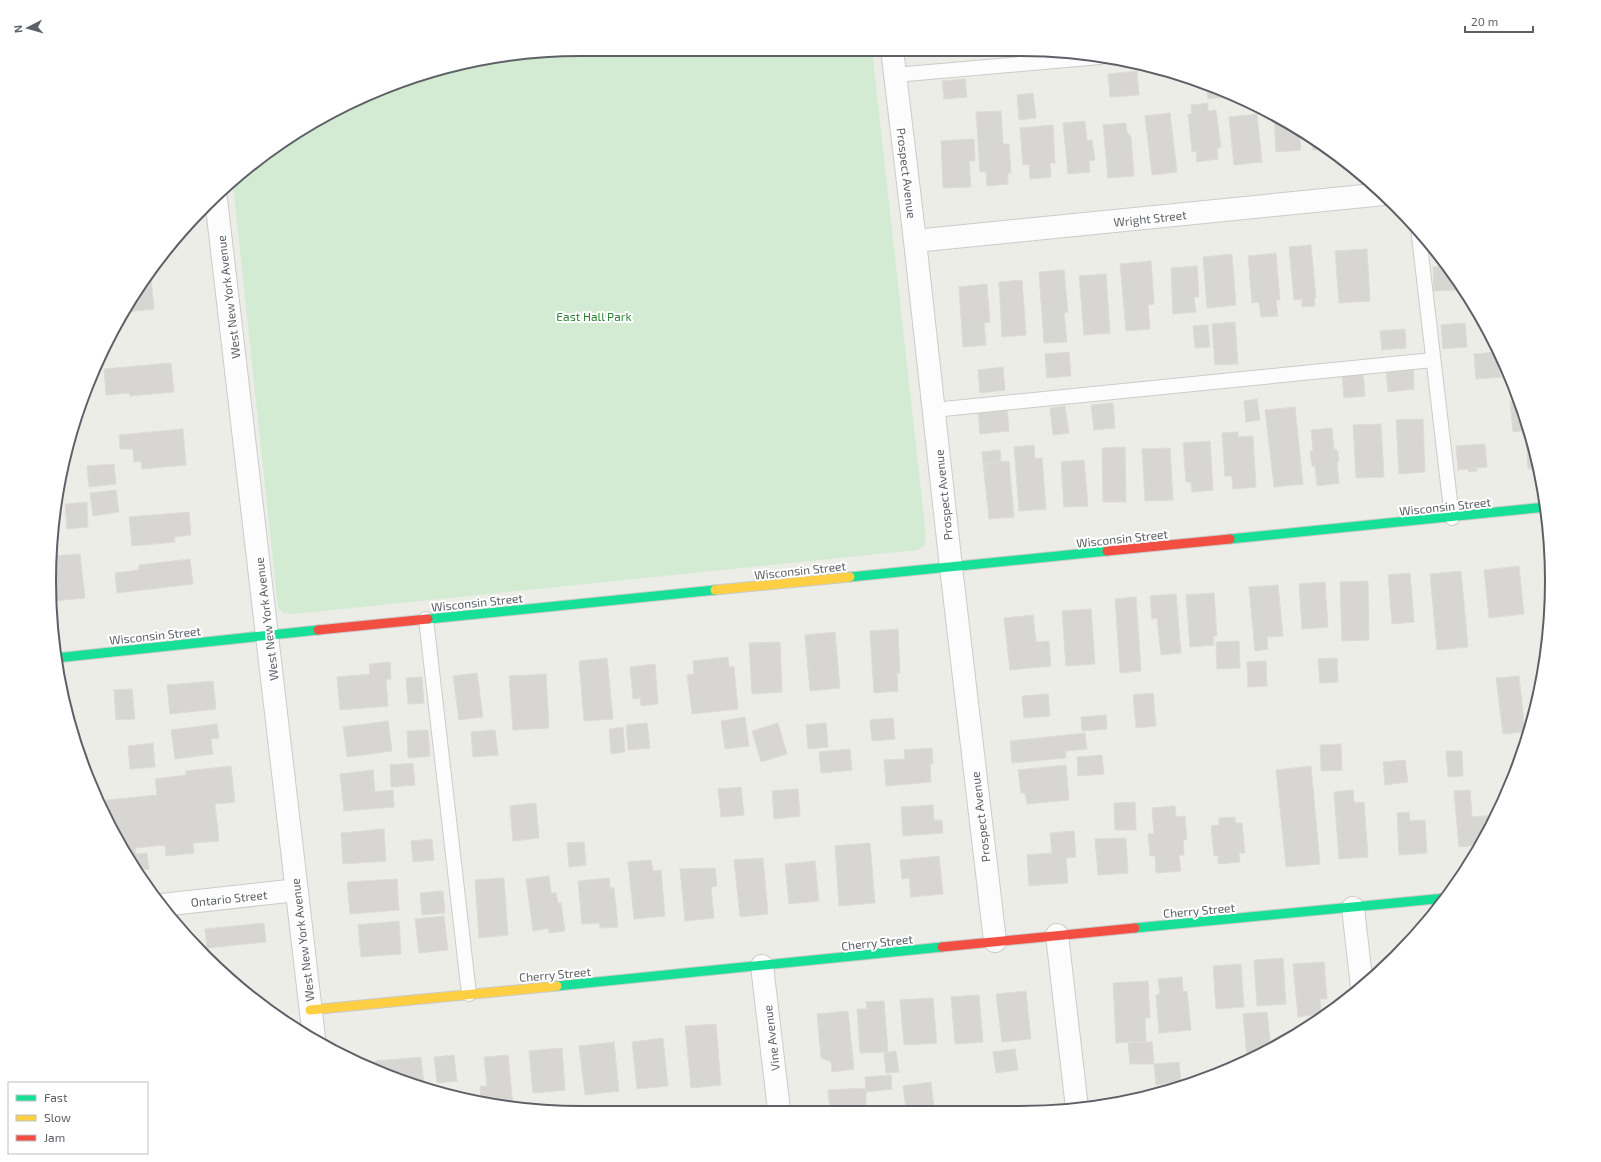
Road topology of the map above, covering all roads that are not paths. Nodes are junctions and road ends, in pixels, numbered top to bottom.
1 (893, 56) edge
2 (1077, 59) edge
3 (895, 75) junction
4 (1375, 195) edge
5 (217, 204) edge
6 (1419, 240) edge
7 (915, 241) junction
8 (1434, 360) junction
9 (934, 410) junction
10 (1540, 508) edge
11 (1452, 518) junction
12 (951, 567) junction
13 (426, 619) junction
14 (268, 635) junction
15 (61, 657) edge
16 (297, 890) junction
17 (1439, 899) edge
18 (167, 904) edge
19 (1353, 908) junction
20 (1057, 935) junction
21 (995, 941) junction
22 (762, 966) junction
23 (1361, 980) edge
24 (469, 994) junction
25 (310, 1010) junction
26 (313, 1033) edge
27 (1076, 1103) edge
28 (779, 1106) edge

1 - 3 street, Prospect Avenue
2 - 3 lane
3 - 7 street, Prospect Avenue
4 - 7 street, Wright Street
5 - 14 street, West New York Avenue
6 - 8 lane
7 - 9 street, Prospect Avenue
8 - 9 lane
8 - 11 lane
9 - 12 street, Prospect Avenue
10 - 11 street, Wisconsin Street
11 - 12 street, Wisconsin Street
12 - 13 street, Wisconsin Street
12 - 21 street, Prospect Avenue
13 - 14 street, Wisconsin Street
13 - 24 lane
14 - 15 street, Wisconsin Street
14 - 16 street, West New York Avenue
16 - 18 street, Ontario Street
16 - 25 street, West New York Avenue
17 - 19 street, Cherry Street
19 - 20 street, Cherry Street
19 - 23 street
20 - 21 street, Cherry Street
20 - 27 street
21 - 22 street, Cherry Street
22 - 24 street, Cherry Street
22 - 28 street, Vine Avenue
24 - 25 street, Cherry Street
25 - 26 street, West New York Avenue

